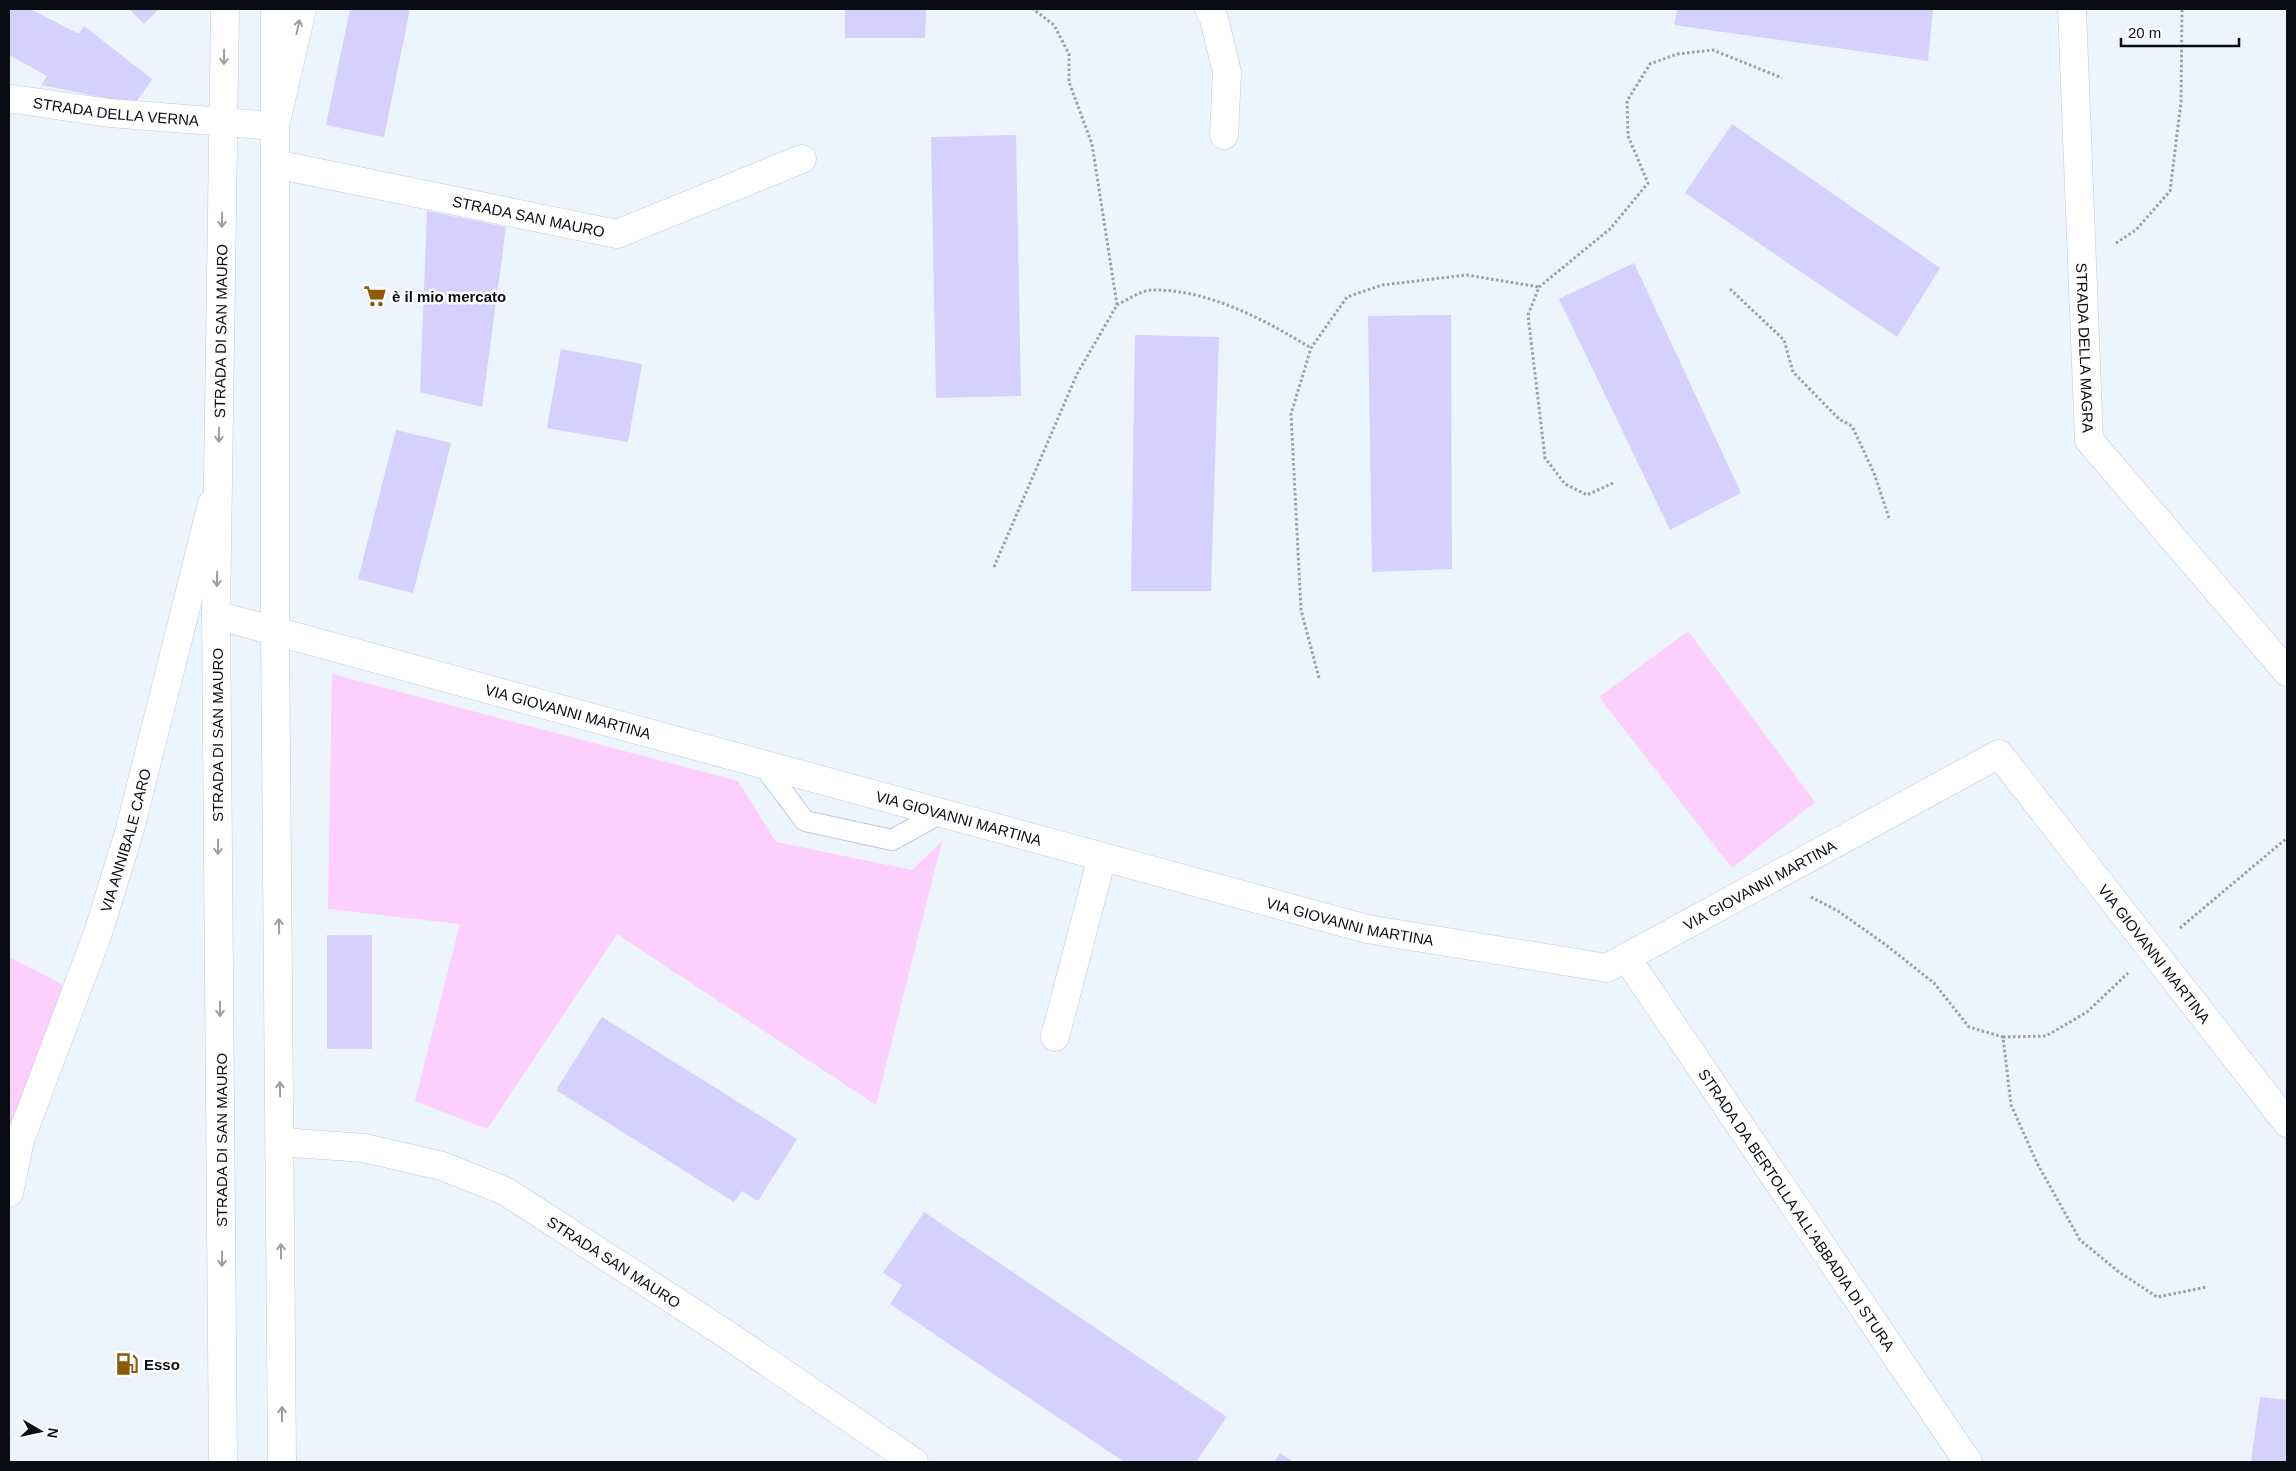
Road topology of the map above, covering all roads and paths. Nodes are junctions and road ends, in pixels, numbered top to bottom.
1 (225, 9) edge
2 (275, 9) edge
3 (302, 9) edge
4 (1032, 9) edge
5 (1208, 9) edge
6 (2072, 9) edge
7 (2182, 9) edge
8 (1782, 78) dead end
9 (9, 100) edge
10 (224, 121) junction
11 (275, 126) junction
12 (1224, 135) dead end
13 (802, 159) dead end
14 (275, 164) junction
15 (2082, 266) junction
16 (1539, 287) junction
17 (1730, 289) dead end
18 (1117, 305) junction
19 (1311, 348) junction
20 (219, 478) junction
21 (1612, 483) dead end
22 (1889, 518) dead end
23 (994, 567) dead end
24 (216, 615) junction
25 (275, 631) junction
26 (2287, 672) edge
27 (1319, 678) dead end
28 (762, 764) junction
29 (941, 813) junction
30 (1102, 857) junction
31 (1773, 877) junction
32 (1626, 957) junction
33 (1055, 1037) dead end
34 (2287, 1123) edge
35 (281, 1142) junction
36 (9, 1193) edge
37 (2206, 1287) dead end
38 (223, 1462) edge
39 (282, 1462) edge
40 (914, 1462) edge
41 (1968, 1462) edge

1 -> 10 street, STRADA DI SAN MAURO
2 - 11 street
11 -> 3 street
4 - 18 path
5 - 12 street
6 - 15 street, STRADA DELLA MAGRA
7 - 15 path
8 - 16 path
9 - 10 street, STRADA DELLA VERNA
10 - 11 street, STRADA DELLA VERNA
10 -> 20 street, STRADA DI SAN MAURO
11 - 14 street
13 - 14 street, STRADA SAN MAURO
14 - 25 street
15 - 26 street, STRADA DELLA MAGRA
16 - 19 path
16 - 21 path
17 - 22 path
18 - 19 path
18 - 23 path
19 - 27 path
20 -> 24 street, STRADA DI SAN MAURO
20 - 36 street, VIA ANNIBALE CARO
24 - 25 street, VIA GIOVANNI MARTINA
24 -> 38 street, STRADA DI SAN MAURO
25 - 28 street, VIA GIOVANNI MARTINA
35 -> 25 street
28 - 29 street, VIA GIOVANNI MARTINA
28 - 29 lane
29 - 30 street, VIA GIOVANNI MARTINA
30 - 32 street, VIA GIOVANNI MARTINA
30 - 33 street
31 - 32 street, VIA GIOVANNI MARTINA
31 - 34 street, VIA GIOVANNI MARTINA
31 - 37 path
32 - 41 street, STRADA DA BERTOLLA ALL'ABBADIA DI STURA
39 -> 35 street
35 - 40 street, STRADA SAN MAURO

